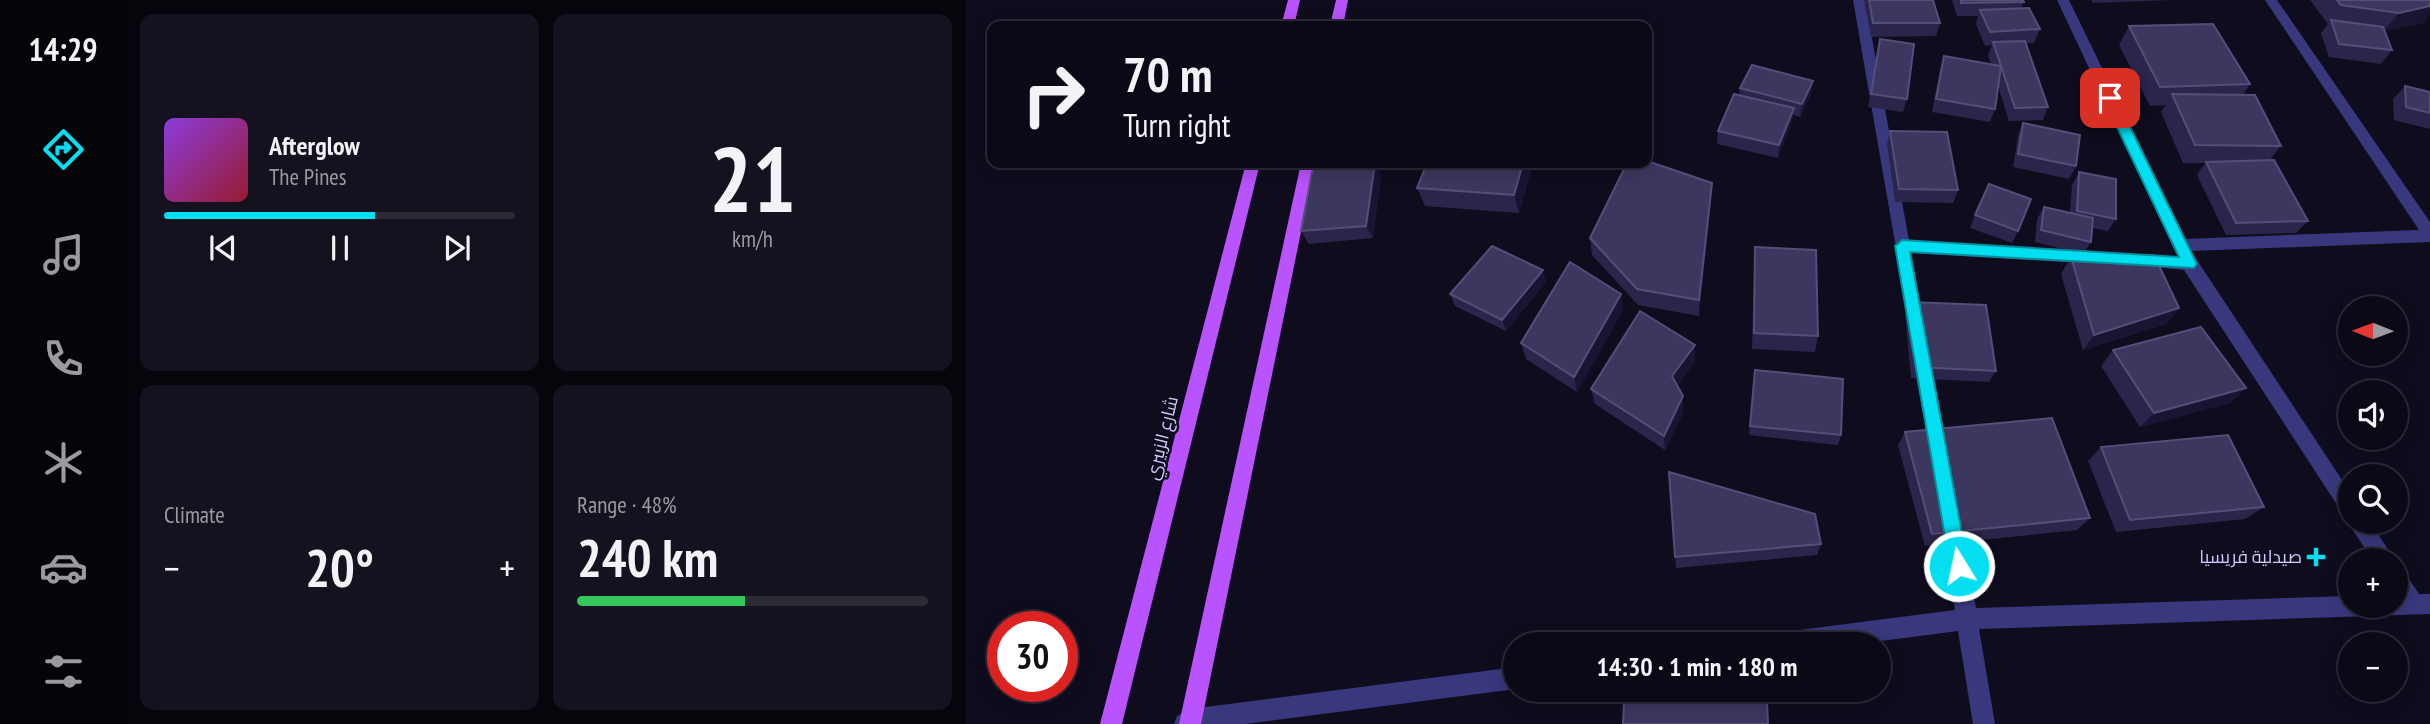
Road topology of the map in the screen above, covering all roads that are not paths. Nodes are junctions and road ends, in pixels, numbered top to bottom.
1 (1294, 0) edge
2 (1342, 0) edge
3 (1859, 0) edge
4 (2063, 0) edge
5 (2271, 0) edge
6 (1289, 21) edge
7 (1338, 21) edge
8 (1252, 168) edge
9 (1307, 168) edge
10 (2430, 235) edge
11 (1902, 246) junction
12 (2180, 246) junction
13 (2189, 264) junction
14 (1942, 473) edge
15 (2338, 490) edge
16 (1947, 499) edge
17 (2408, 589) edge
18 (2422, 604) edge
19 (1968, 619) junction
20 (1869, 632) edge
21 (1503, 680) edge
22 (1188, 723) edge
23 (1111, 724) edge
24 (1984, 724) edge

1 - 6 main road
2 - 7 main road
3 - 11 street
4 - 12 street
5 - 10 street
8 - 23 main road, شارع الزبيري
9 - 22 main road
10 - 12 street
11 - 13 street
11 - 14 street
12 - 13 street
13 - 15 street
16 - 19 street
17 - 18 street
18 - 19 street
19 - 20 street
19 - 24 street
21 - 22 street

